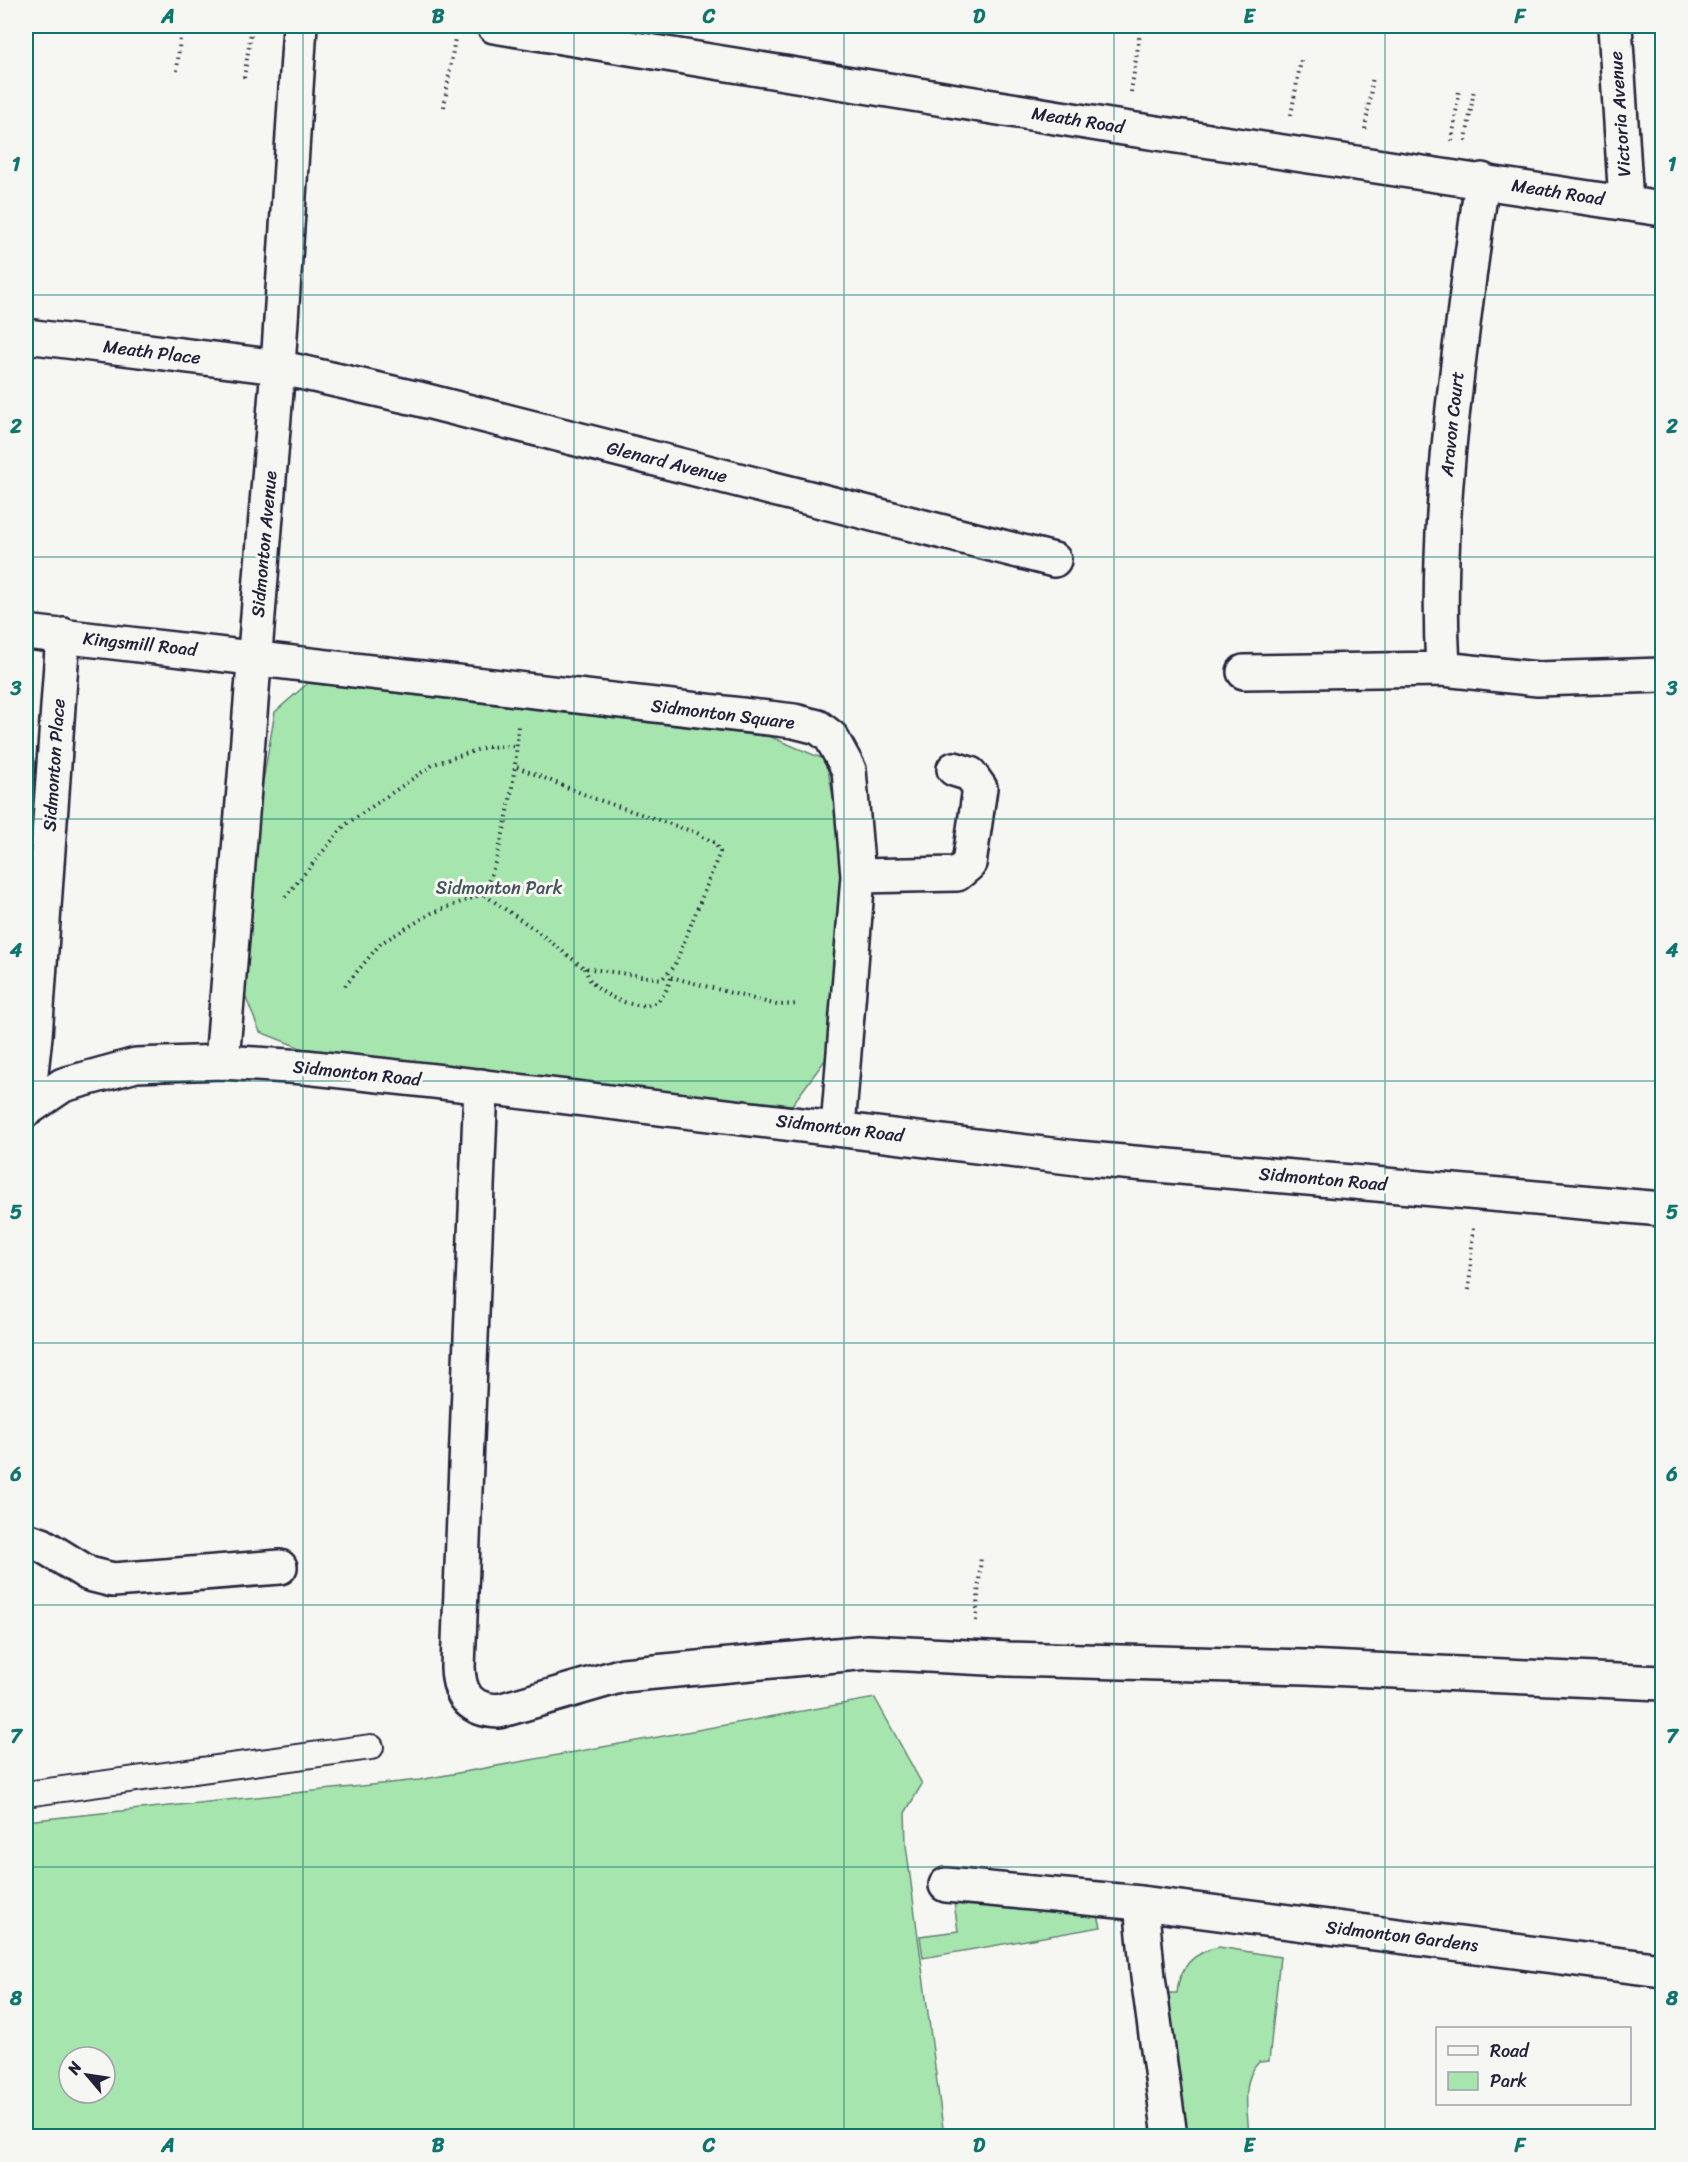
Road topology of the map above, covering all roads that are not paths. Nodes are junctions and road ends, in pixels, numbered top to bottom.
1 (300, 26) edge
2 (494, 26) edge
3 (1615, 26) edge
4 (1482, 180) junction
5 (1626, 203) junction
6 (1662, 209) edge
7 (26, 336) edge
8 (278, 367) junction
9 (1054, 560) dead end
10 (26, 632) edge
11 (63, 635) junction
12 (255, 657) junction
13 (1443, 669) junction
14 (1244, 672) dead end
15 (1662, 675) edge
16 (954, 769) dead end
17 (858, 876) junction
18 (222, 1062) junction
19 (481, 1086) junction
20 (26, 1109) edge
21 (838, 1128) junction
22 (1662, 1209) edge
23 (26, 1540) edge
24 (280, 1567) dead end
25 (1662, 1683) edge
26 (371, 1747) dead end
27 (26, 1794) edge
28 (946, 1885) dead end
29 (1141, 1903) junction
30 (1662, 1970) edge
31 (1170, 2136) edge

1 - 8 street, Sidmonton Avenue
2 - 4 street, Meath Road
3 - 5 street, Victoria Avenue
4 - 5 street, Meath Road
4 - 13 street, Aravon Court
5 - 6 street, Meath Road
7 - 8 street, Meath Place
8 - 9 street, Glenard Avenue
8 - 12 street, Sidmonton Avenue
10 - 11 street, Kingsmill Road
11 - 12 street, Kingsmill Road
11 - 20 street, Sidmonton Place
12 - 17 street, Sidmonton Square
12 - 18 street, Sidmonton Avenue
13 - 14 street
13 - 15 street
16 - 17 street
17 - 21 street, Sidmonton Square
18 - 19 street, Sidmonton Road
18 - 20 street, Sidmonton Road
19 - 21 street, Sidmonton Road
19 - 25 street
21 - 22 street, Sidmonton Road
23 - 24 street
26 - 27 lane
28 - 29 street, Sidmonton Gardens
29 - 30 street, Sidmonton Gardens
29 - 31 street

